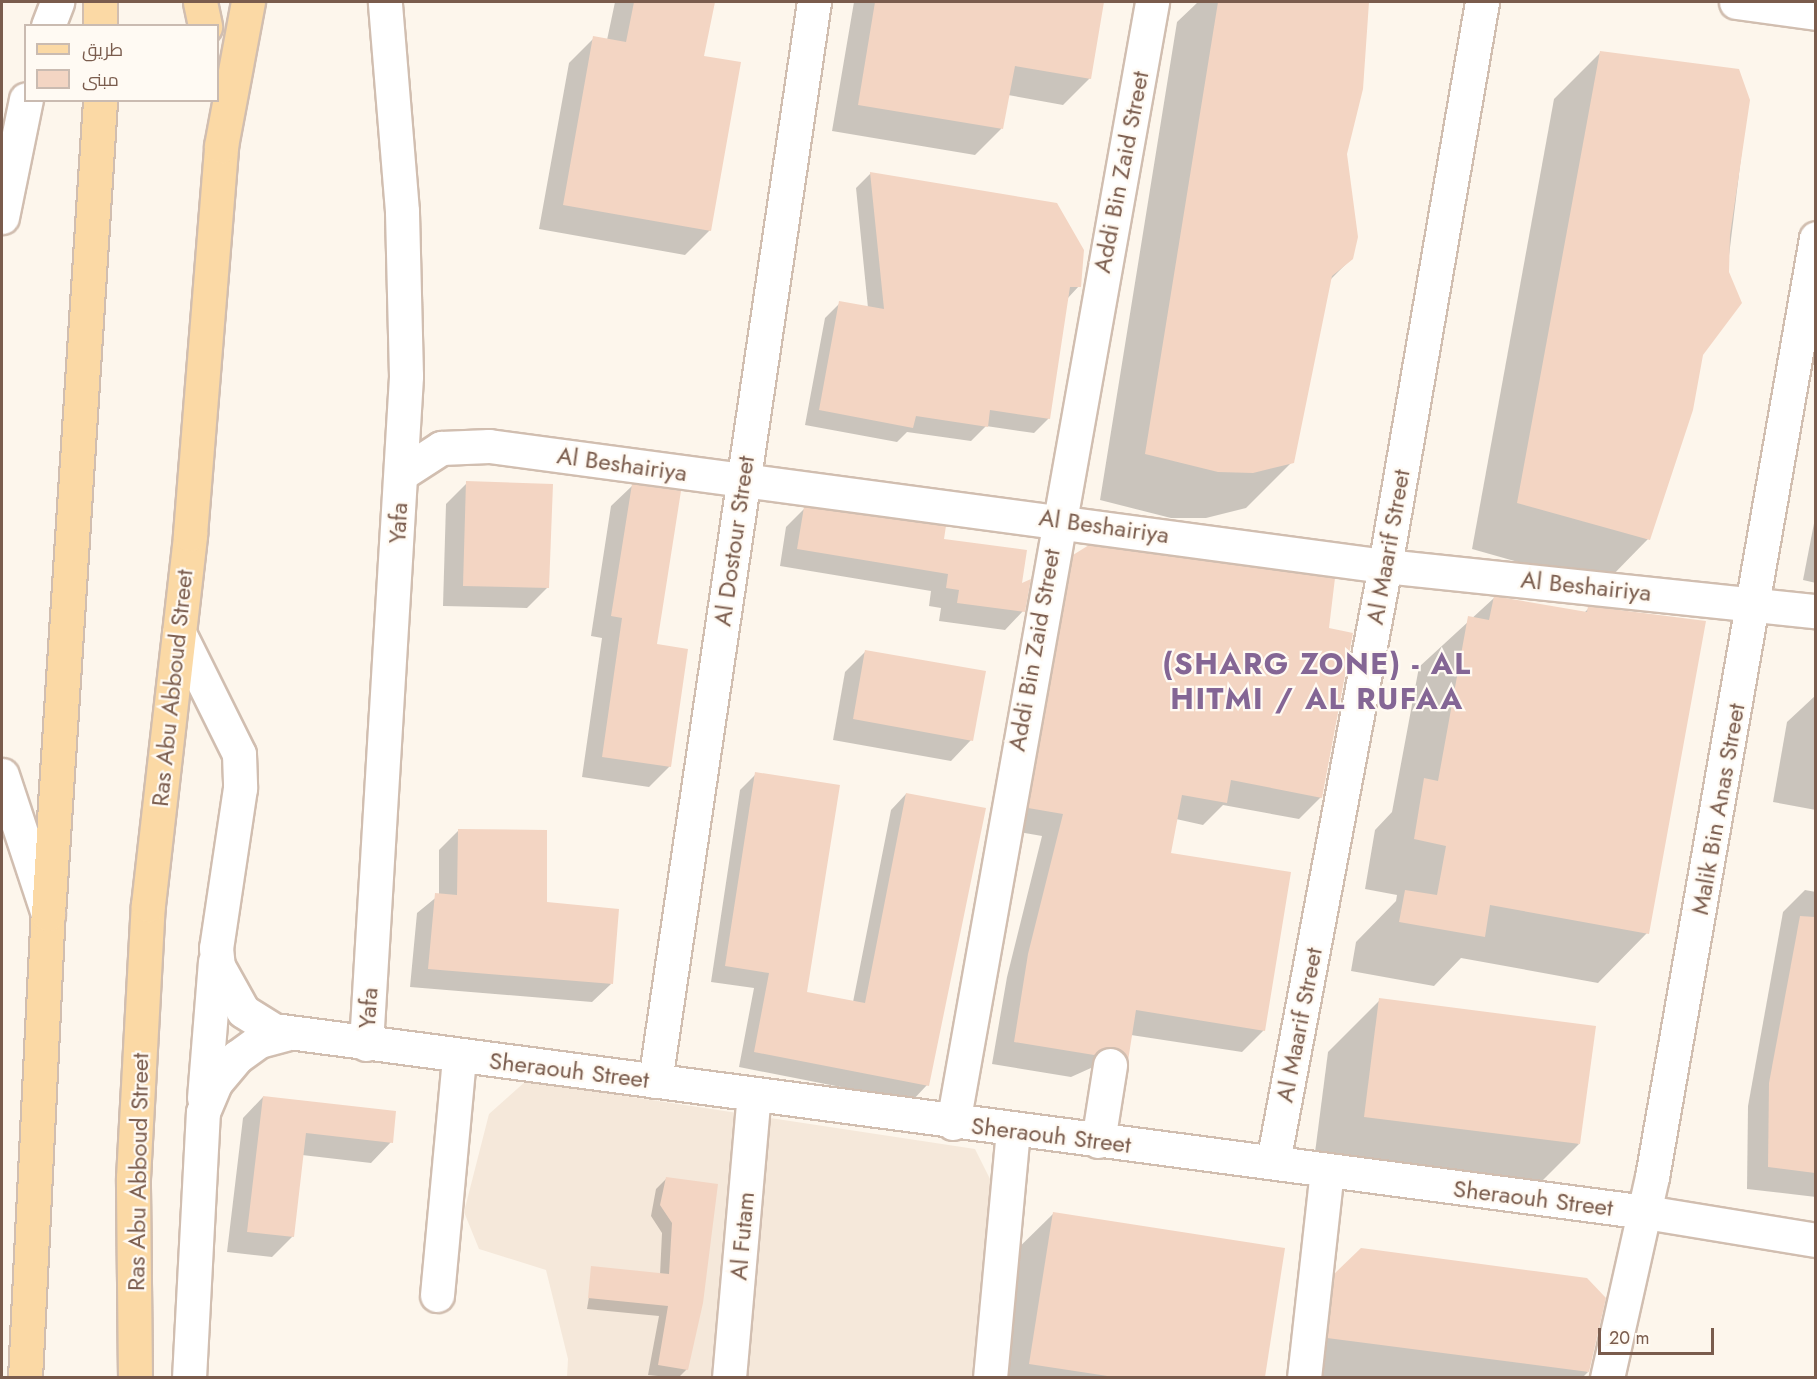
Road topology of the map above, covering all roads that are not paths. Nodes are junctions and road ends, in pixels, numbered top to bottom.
1 (57, 2) edge
2 (100, 2) edge
3 (200, 2) edge
4 (248, 2) edge
5 (385, 2) edge
6 (814, 2) edge
7 (1152, 2) edge
8 (1482, 2) edge
9 (1736, 2) edge
10 (1815, 13) edge
11 (49, 24) edge
12 (100, 24) edge
13 (205, 24) edge
14 (219, 82) edge
15 (100, 102) edge
16 (226, 112) junction
17 (15, 122) edge
18 (2, 217) edge
19 (1815, 238) edge
20 (401, 474) junction
21 (743, 480) junction
22 (1056, 519) junction
23 (1385, 566) junction
24 (1755, 603) junction
25 (1815, 611) edge
26 (179, 633) junction
27 (2, 775) edge
28 (48, 914) junction
29 (216, 948) junction
30 (286, 1034) junction
31 (366, 1044) junction
32 (459, 1056) junction
33 (1110, 1065) dead end
34 (655, 1081) junction
35 (754, 1095) junction
36 (203, 1112) junction
37 (952, 1123) junction
38 (1013, 1132) junction
39 (1098, 1141) junction
40 (1273, 1162) junction
41 (1327, 1171) junction
42 (1645, 1212) junction
43 (1815, 1240) edge
44 (437, 1295) dead end
45 (25, 1377) edge
46 (135, 1377) edge
47 (189, 1377) edge
48 (729, 1377) edge
49 (990, 1377) edge
50 (1304, 1377) edge
51 (1607, 1377) edge

1 - 11 street
2 - 12 main road
3 - 13 main road
4 - 16 main road, Ras Abu Abboud Street
5 - 20 street, Yafa
6 - 21 street, Al Dostour Street
7 - 22 street, Addi Bin Zaid Street
8 - 23 street, Al Maarif Street
9 - 10 street
14 - 16 main road
15 - 28 main road
16 - 26 main road, Ras Abu Abboud Street
17 - 18 street
19 - 24 street, Malik Bin Anas Street
20 - 21 street, Al Beshairiya
20 - 31 street, Yafa
21 - 22 street, Al Beshairiya
21 - 34 street, Al Dostour Street
22 - 23 street, Al Beshairiya
22 - 37 street, Addi Bin Zaid Street
23 - 24 street, Al Beshairiya
23 - 40 street, Al Maarif Street
24 - 25 street, Al Beshairiya
24 - 42 street, Malik Bin Anas Street
26 - 29 street, Sheraouh Street
26 - 46 main road, Ras Abu Abboud Street
27 - 28 street
28 - 45 main road
29 - 30 street, Sheraouh Street
29 - 36 street
30 - 31 street, Sheraouh Street
30 - 36 street, Sheraouh Street
31 - 32 street, Sheraouh Street
32 - 34 street, Sheraouh Street
32 - 44 street
33 - 39 street
34 - 35 street, Sheraouh Street
35 - 37 street, Sheraouh Street
35 - 48 street, Al Futam
36 - 47 street, Sheraouh Street
37 - 38 street, Sheraouh Street
38 - 39 street, Sheraouh Street
38 - 49 street
39 - 40 street, Sheraouh Street
40 - 41 street, Sheraouh Street
41 - 42 street, Sheraouh Street
41 - 50 street
42 - 43 street, Sheraouh Street
42 - 51 street, Malik Bin Anas Street

